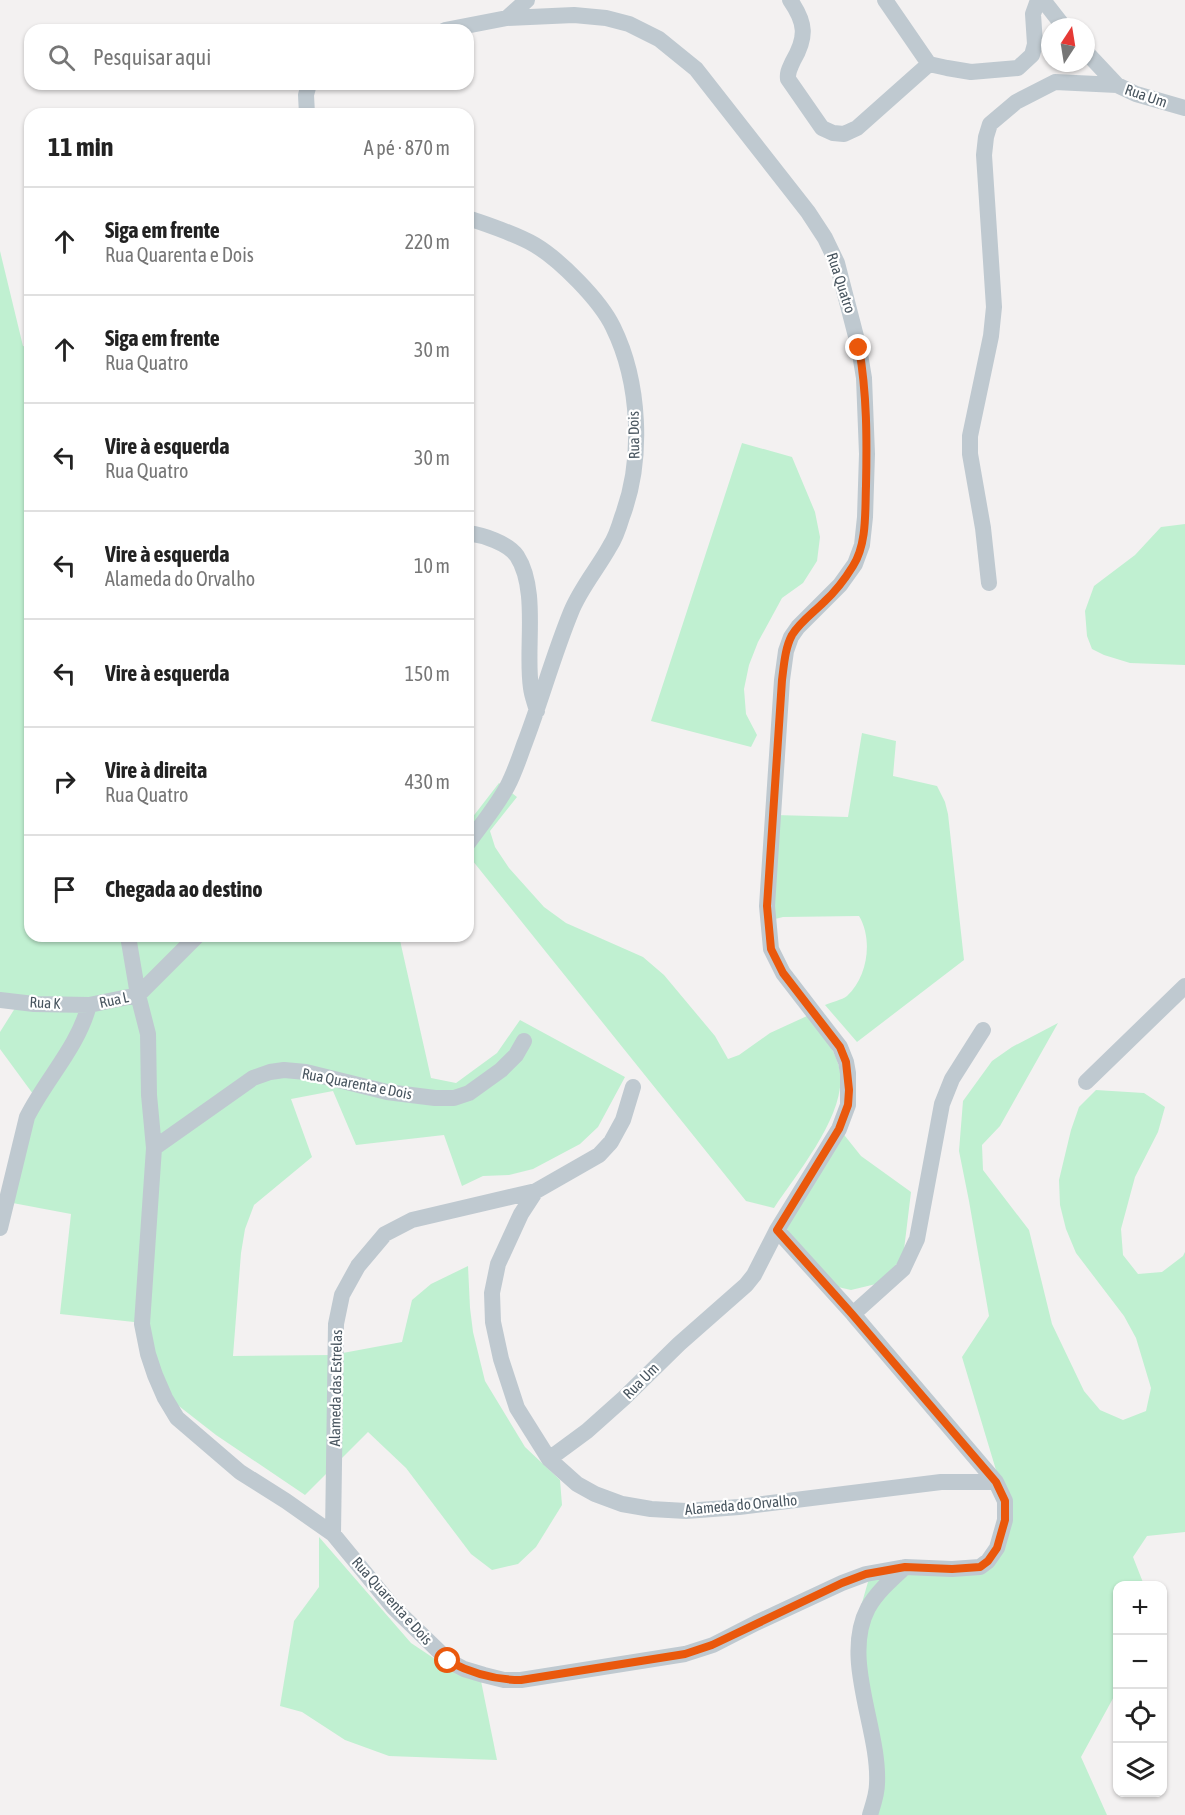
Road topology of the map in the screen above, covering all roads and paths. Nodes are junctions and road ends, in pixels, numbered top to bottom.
1 (527, 0) edge
2 (790, 0) edge
3 (885, 0) edge
4 (1038, 0) edge
5 (1043, 0) edge
6 (507, 18) junction
7 (1057, 18) edge
8 (474, 24) edge
9 (1095, 62) edge
10 (929, 64) junction
11 (1117, 85) junction
12 (307, 90) edge
13 (307, 108) edge
14 (1185, 108) edge
15 (474, 220) edge
16 (474, 534) edge
17 (989, 583) dead end
18 (537, 712) junction
19 (474, 835) edge
20 (129, 942) edge
21 (191, 942) edge
22 (1185, 986) edge
23 (138, 995) junction
24 (0, 1000) edge
25 (89, 1005) junction
26 (983, 1030) dead end
27 (524, 1041) dead end
28 (1086, 1082) dead end
29 (633, 1087) dead end
30 (154, 1148) junction
31 (536, 1191) junction
32 (0, 1228) edge
33 (777, 1230) junction
34 (730, 1298) joint
35 (852, 1314) junction
36 (549, 1460) junction
37 (996, 1482) junction
38 (333, 1534) junction
39 (905, 1567) junction
40 (870, 1815) edge

1 - 6 street
2 - 10 street
3 - 10 street
4 - 10 street
5 - 7 street
6 - 8 street, Rua Quatro
6 - 33 street, Rua Quatro
9 - 11 street, Rua Um
11 - 14 street, Rua Um
11 - 17 street
12 - 13 street
15 - 18 street, Rua Dois
16 - 18 street
18 - 19 street, Rua Dois
20 - 23 street, Rua Quarenta e Dois
21 - 23 street
22 - 28 street
23 - 25 street, Rua L
23 - 30 street, Rua Quarenta e Dois
24 - 25 street, Rua K
25 - 32 street
26 - 35 street
27 - 30 street, Rua Quarenta e Dois
29 - 31 street, Alameda do Orvalho
30 - 38 street, Rua Quarenta e Dois
31 - 36 street, Alameda do Orvalho
31 - 38 street, Alameda das Estrelas
33 - 34 street, Rua Quatro
33 - 35 street
34 - 36 street, Rua Um
35 - 37 street
36 - 37 street, Alameda do Orvalho
37 - 39 street
38 - 39 street, Rua Quarenta e Dois
39 - 40 street

